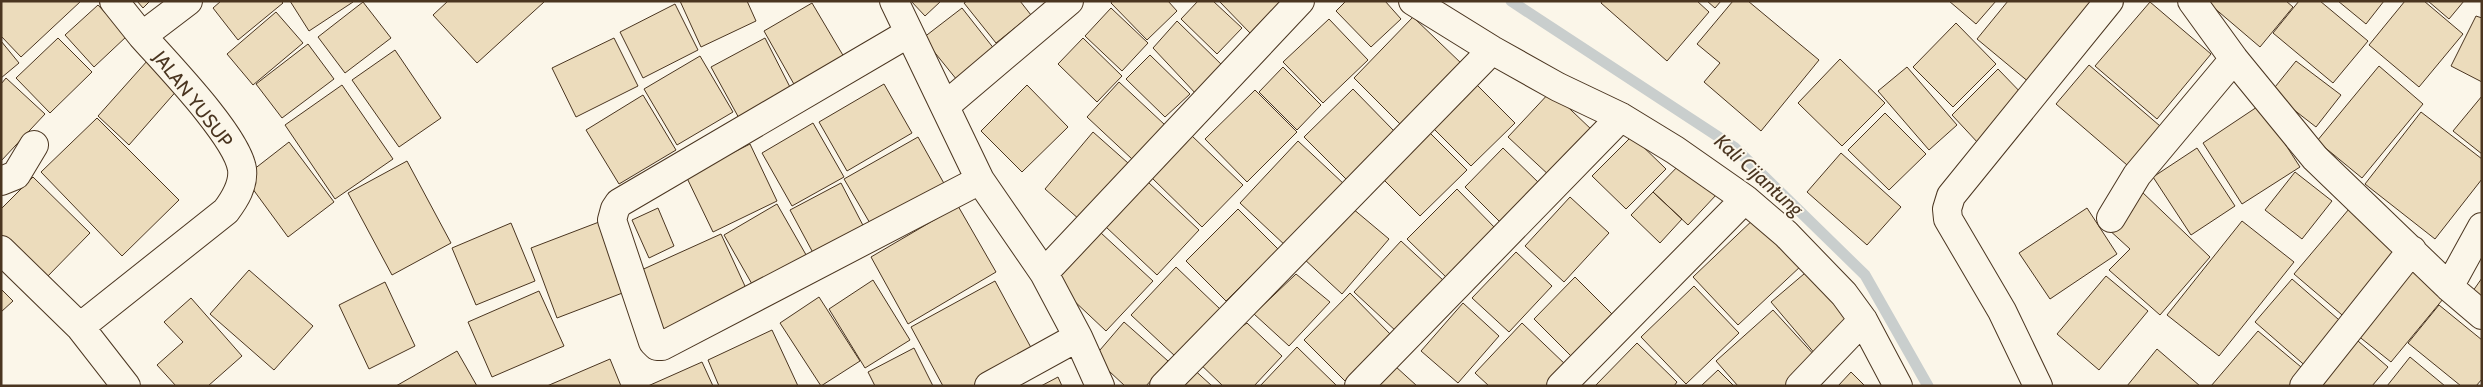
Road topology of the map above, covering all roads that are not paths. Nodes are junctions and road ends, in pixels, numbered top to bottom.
1 (114, 1) edge
2 (188, 1) edge
3 (894, 1) edge
4 (1069, 1) edge
5 (1300, 1) edge
6 (1413, 1) edge
7 (2109, 1) edge
8 (2192, 1) edge
9 (910, 33) junction
10 (142, 36) junction
11 (1492, 50) junction
12 (2234, 59) junction
13 (945, 106) junction
14 (1622, 116) junction
15 (34, 145) dead end
16 (980, 180) junction
17 (1, 181) edge
18 (1745, 198) junction
19 (2111, 218) dead end
20 (2482, 227) edge
21 (1, 250) edge
22 (2412, 250) junction
23 (1044, 273) junction
24 (2449, 287) junction
25 (2482, 315) edge
26 (1864, 320) junction
27 (80, 327) junction
28 (1078, 337) junction
29 (126, 386) edge
30 (989, 386) edge
31 (1100, 386) edge
32 (1164, 386) edge
33 (1359, 386) edge
34 (1561, 386) edge
35 (1800, 386) edge
36 (1898, 386) edge
37 (2038, 386) edge
38 (2304, 386) edge

1 - 10 street
2 - 10 street, JALAN YUSUP
3 - 9 street
4 - 13 street
5 - 23 street
6 - 11 street
7 - 37 street
8 - 12 street
9 - 13 street
9 - 16 street
10 - 27 street, JALAN YUSUP
11 - 14 street
11 - 32 street
12 - 19 street
12 - 22 street
13 - 16 street
14 - 18 street
14 - 33 street
15 - 17 street
16 - 23 street
18 - 26 street
18 - 34 street
20 - 24 street
21 - 27 street
22 - 24 street
22 - 38 street
23 - 28 street
24 - 25 street
26 - 35 street
26 - 36 street
27 - 29 street
28 - 30 street
28 - 31 street

